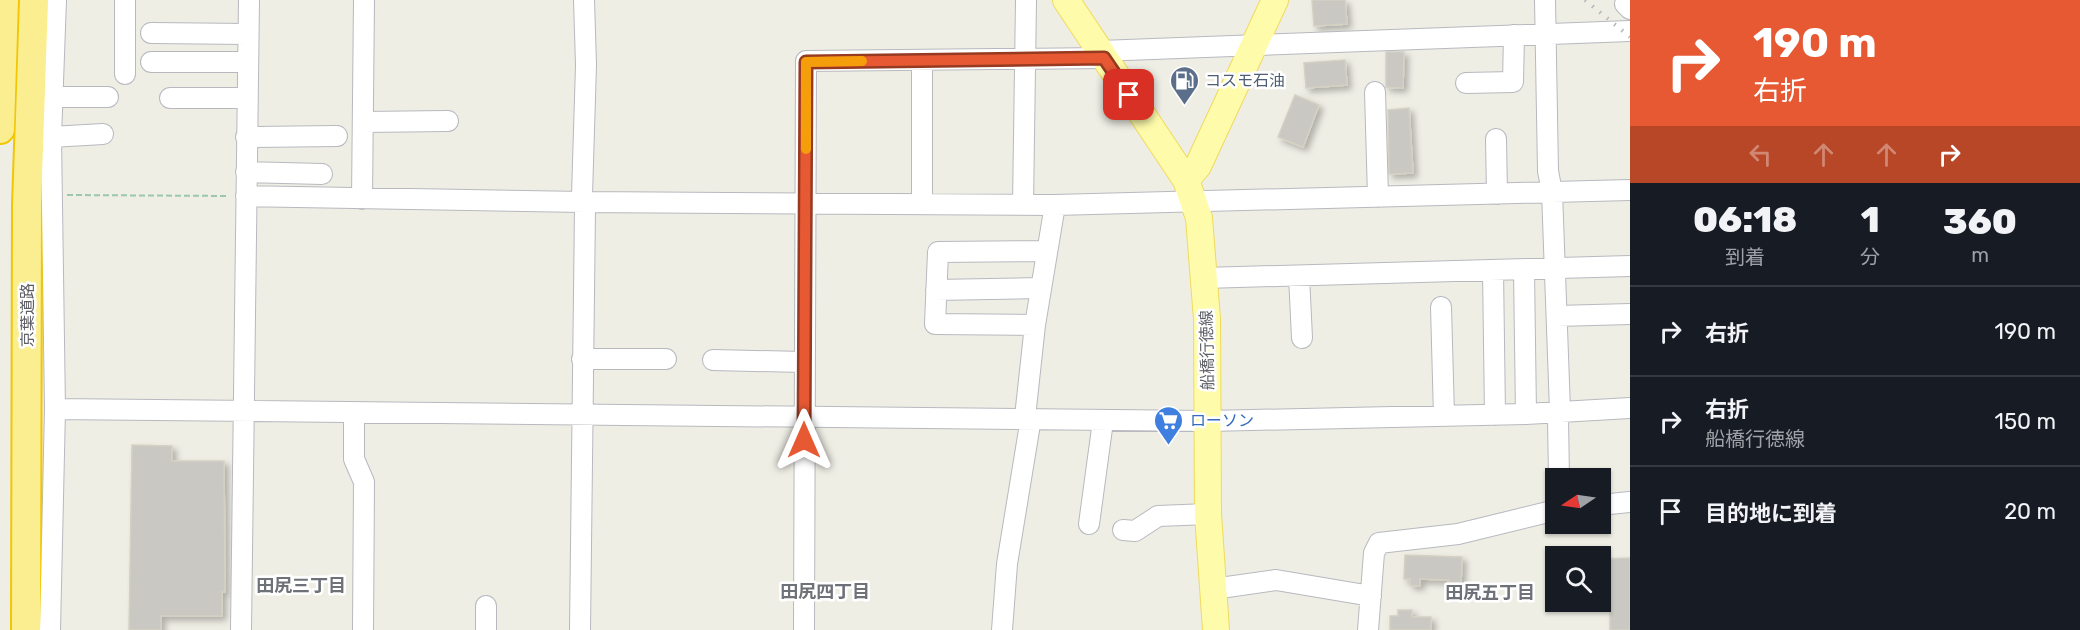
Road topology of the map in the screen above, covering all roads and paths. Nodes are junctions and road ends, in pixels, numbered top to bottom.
1 (4, 0) edge
2 (34, 0) edge
3 (56, 0) edge
4 (125, 0) edge
5 (249, 0) edge
6 (364, 0) edge
7 (584, 0) edge
8 (1026, 0) edge
9 (1066, 0) edge
10 (1275, 0) edge
11 (1545, 0) edge
12 (1630, 31) edge
13 (151, 33) dead end
14 (248, 34) junction
15 (1545, 34) junction
16 (1514, 35) junction
17 (1255, 43) junction
18 (1102, 54) junction
19 (1023, 59) junction
20 (922, 60) junction
21 (151, 62) dead end
22 (247, 62) junction
23 (125, 74) dead end
24 (1466, 83) dead end
25 (1375, 92) dead end
26 (52, 97) junction
27 (108, 97) dead end
28 (170, 98) dead end
29 (247, 98) junction
30 (448, 121) dead end
31 (363, 122) junction
32 (0, 129) edge
33 (103, 134) dead end
34 (337, 136) dead end
35 (246, 137) junction
36 (51, 138) junction
37 (1496, 139) dead end
38 (241, 174) junction
39 (322, 174) dead end
40 (1630, 190) edge
41 (1191, 191) junction
42 (1552, 192) junction
43 (1497, 194) junction
44 (52, 195) junction
45 (242, 196) junction
46 (1378, 197) junction
47 (362, 199) junction
48 (807, 201) junction
49 (584, 202) junction
50 (922, 204) junction
51 (1055, 204) junction
52 (1023, 205) junction
53 (1046, 251) junction
54 (1630, 266) edge
55 (1555, 267) junction
56 (1493, 270) junction
57 (1524, 270) junction
58 (1299, 276) junction
59 (1204, 278) junction
60 (1040, 288) junction
61 (936, 290) junction
62 (1441, 307) dead end
63 (1630, 314) edge
64 (1557, 316) junction
65 (1035, 325) junction
66 (1302, 338) dead end
67 (582, 359) junction
68 (666, 359) dead end
69 (713, 360) dead end
70 (803, 362) junction
71 (1630, 408) edge
72 (54, 409) junction
73 (1560, 410) junction
74 (243, 412) junction
75 (354, 413) junction
76 (582, 414) junction
77 (1526, 414) junction
78 (1495, 415) junction
79 (804, 416) junction
80 (1444, 416) junction
81 (1028, 418) junction
82 (1103, 421) junction
83 (1208, 421) junction
84 (1559, 468) edge
85 (1630, 502) edge
86 (1611, 504) edge
87 (1545, 513) edge
88 (1208, 514) junction
89 (1089, 524) dead end
90 (1123, 530) dead end
91 (1214, 589) junction
92 (1371, 596) junction
93 (486, 606) dead end
94 (26, 630) edge
95 (50, 630) edge
96 (241, 630) edge
97 (363, 630) edge
98 (486, 630) edge
99 (580, 630) edge
100 (804, 630) edge
101 (1002, 630) edge
102 (1216, 630) edge
103 (1368, 630) edge

1 - 32 highway
2 - 94 highway, 京葉道路
3 - 26 street
4 - 23 street
5 - 14 street
6 - 31 street
7 - 49 street
8 - 19 street
9 - 18 main road, 船橋行徳線
10 - 17 main road
11 - 15 street
12 - 15 street
13 - 14 street
14 - 22 street
15 - 16 street
15 - 42 street
16 - 17 street
16 - 24 street
17 - 18 street
17 - 41 main road
18 - 19 street
18 - 41 main road, 船橋行徳線
19 - 20 street
19 - 52 street
20 - 48 street
20 - 50 street
21 - 22 street
22 - 29 street
25 - 46 street
26 - 27 street
26 - 36 street
28 - 29 street
29 - 35 street
30 - 31 street
31 - 47 street
33 - 36 street
34 - 35 street
35 - 38 street
36 - 44 street
37 - 43 street
38 - 39 street
38 - 45 street
40 - 42 street
41 - 46 street
41 - 51 street
41 - 59 main road, 船橋行徳線
42 - 43 street
42 - 55 street
43 - 46 street
44 - 45 path
44 - 72 street
45 - 47 street
45 - 74 street
47 - 49 street
48 - 49 street
48 - 50 street
48 - 70 street
49 - 67 street
50 - 52 street
51 - 52 street
51 - 53 street
53 - 60 street
53 - 61 street
54 - 55 street
55 - 57 street
55 - 64 street
56 - 57 street
56 - 58 street
56 - 78 street
57 - 77 street
58 - 59 street
58 - 66 street
59 - 83 main road, 船橋行徳線
60 - 61 street
60 - 65 street
61 - 65 street
62 - 80 street
63 - 64 street
64 - 73 street
65 - 81 street
67 - 68 street
67 - 76 street
69 - 70 street
70 - 79 street
71 - 73 street
72 - 74 street
72 - 95 street
73 - 77 street
73 - 84 street
74 - 75 street
74 - 96 street
75 - 76 street
75 - 97 street
76 - 79 street
76 - 99 street
77 - 78 street
78 - 80 street
79 - 81 street
79 - 100 street
80 - 83 street
81 - 82 street
81 - 101 street
82 - 83 street
82 - 89 street
83 - 88 main road, 船橋行徳線
85 - 86 street
87 - 92 street
88 - 90 street
88 - 91 main road, 船橋行徳線
91 - 92 street
91 - 102 main road, 船橋行徳線
92 - 103 street
93 - 98 street

